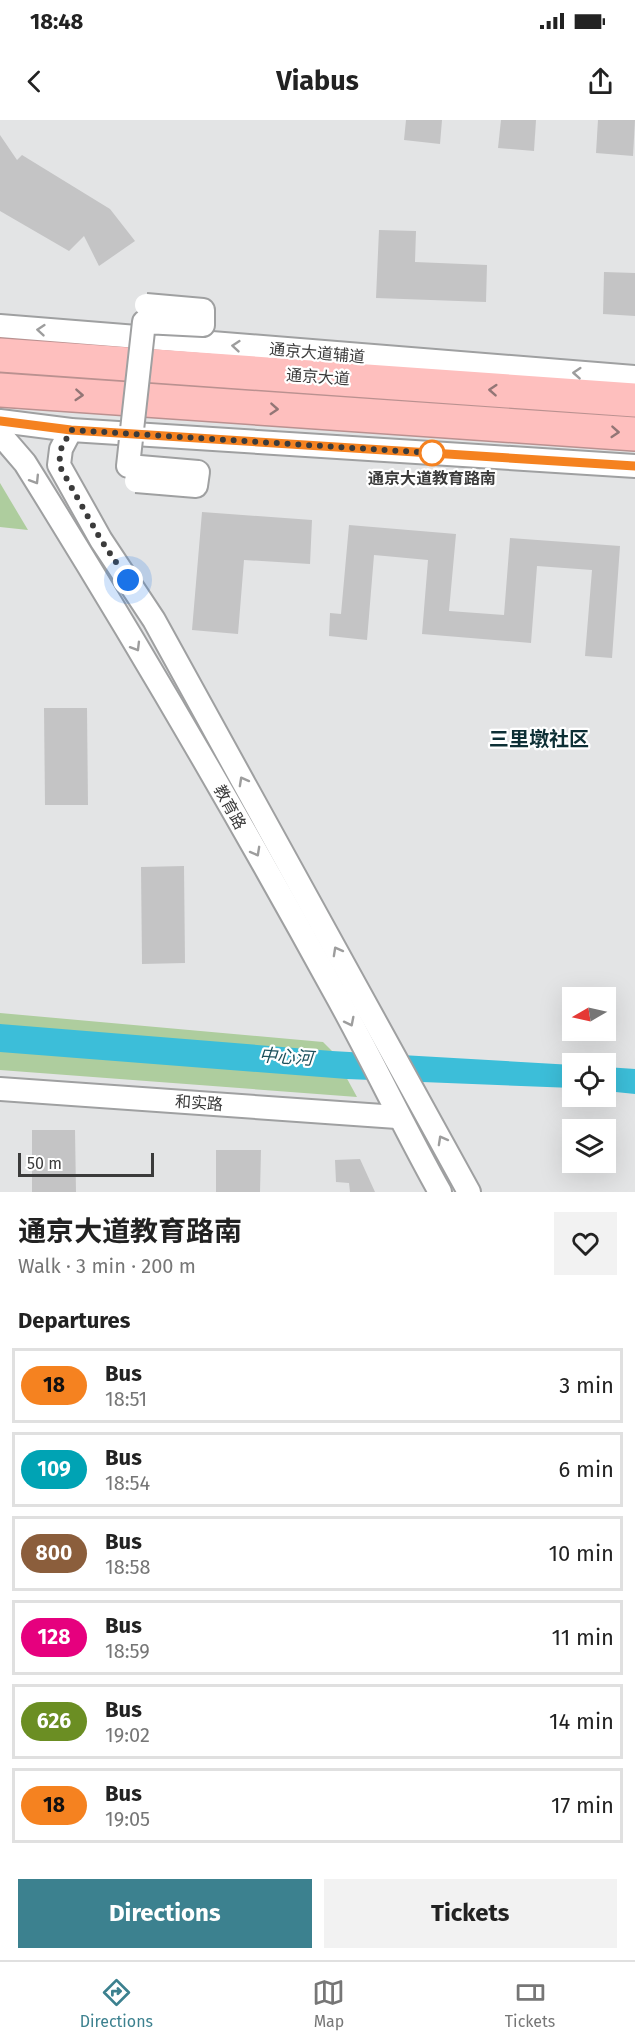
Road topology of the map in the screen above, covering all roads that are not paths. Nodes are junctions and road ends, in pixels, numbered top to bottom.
1 (146, 305) dead end
2 (0, 326) edge
3 (0, 355) edge
4 (635, 377) edge
5 (0, 390) edge
6 (635, 400) edge
7 (0, 421) edge
8 (71, 430) junction
9 (0, 434) edge
10 (635, 434) edge
11 (635, 466) edge
12 (136, 481) dead end
13 (0, 1089) edge
14 (398, 1117) junction
15 (440, 1192) edge
16 (469, 1192) edge

1 - 12 street, bridge
4 -> 2 street, 通京大道辅道
6 -> 3 highway, 通京大道
5 -> 10 highway
7 - 8 street
8 - 11 street
16 -> 8 street, 教育路
9 -> 14 street, 教育路
13 - 14 street, 和实路
14 - 15 street, 教育路

